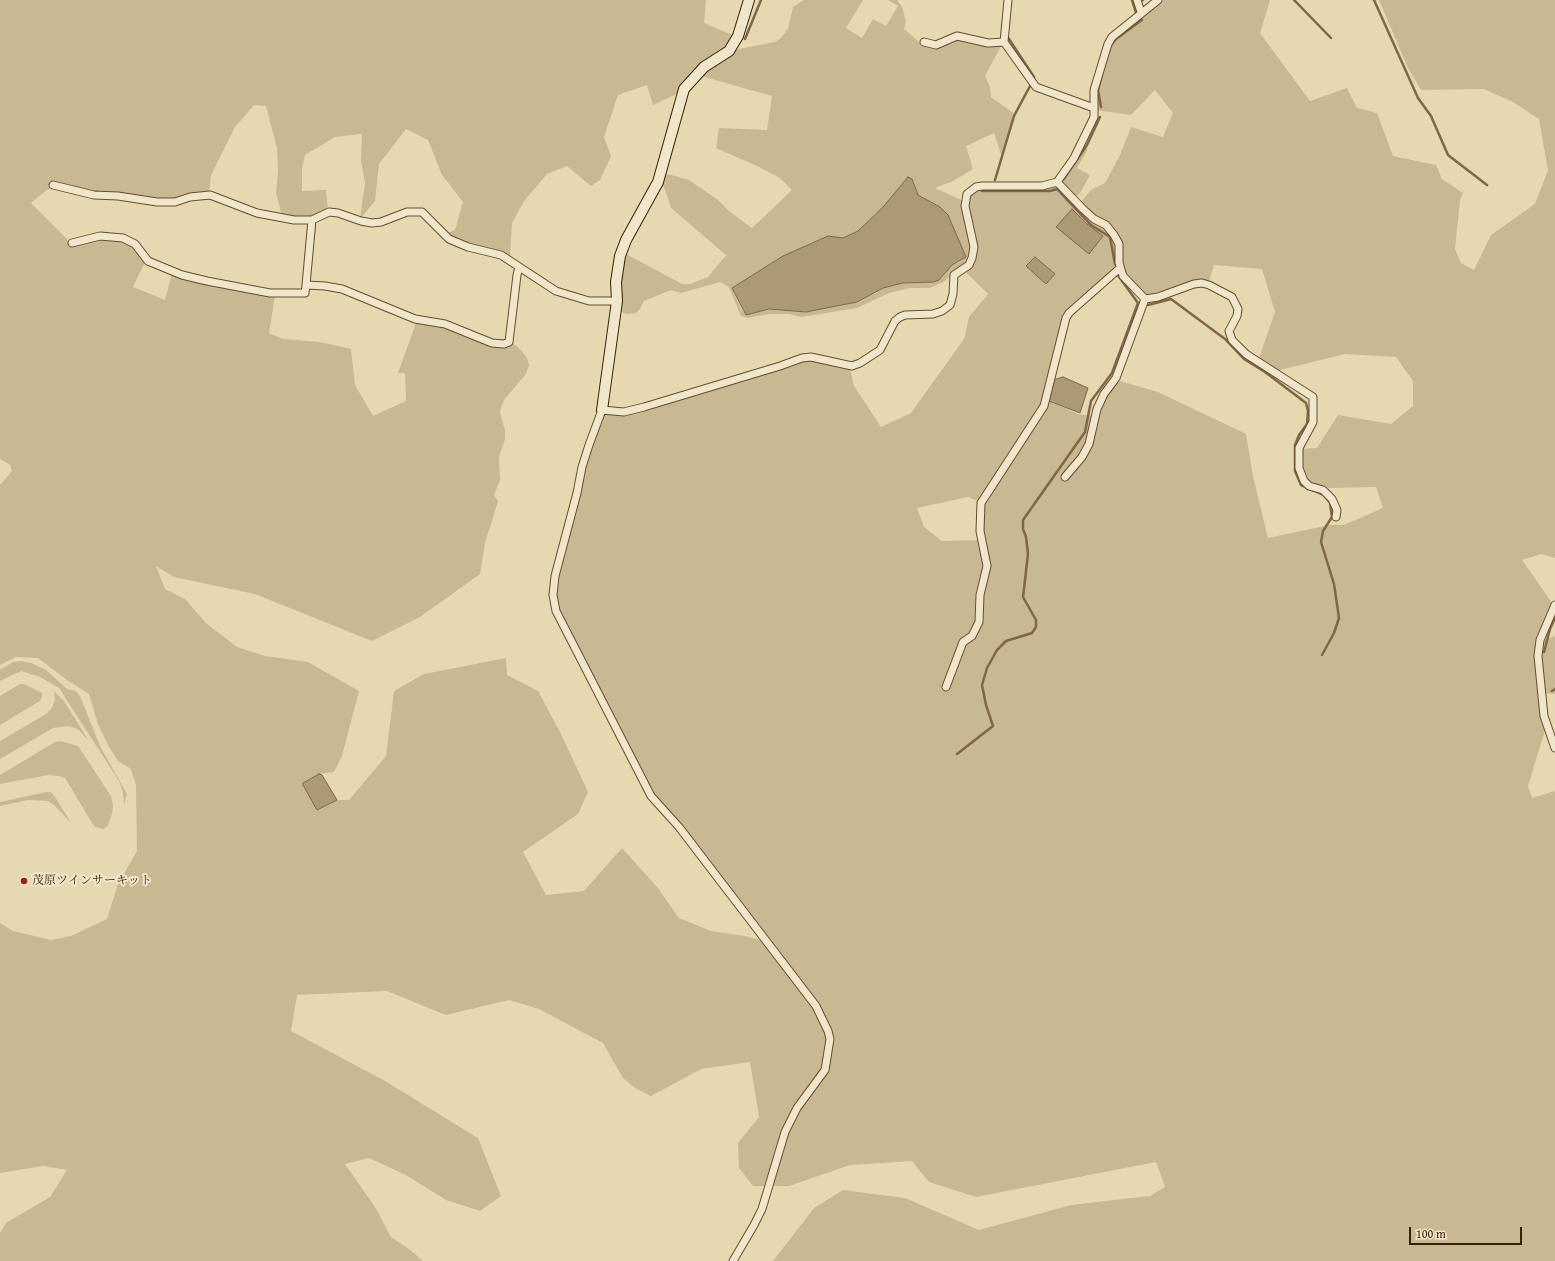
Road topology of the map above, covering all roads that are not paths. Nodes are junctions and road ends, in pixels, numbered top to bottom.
1 (749, 0) edge
2 (1008, 0) edge
3 (1137, 0) edge
4 (1158, 0) edge
5 (1138, 16) junction
6 (924, 42) dead end
7 (1004, 42) junction
8 (1094, 108) junction
9 (1057, 182) junction
10 (53, 186) dead end
11 (312, 220) junction
12 (72, 243) dead end
13 (519, 267) junction
14 (1120, 268) junction
15 (306, 285) junction
16 (1145, 299) junction
17 (616, 301) junction
18 (602, 410) junction
19 (1065, 477) dead end
20 (1336, 517) dead end
21 (1555, 605) edge
22 (946, 687) dead end
23 (1555, 748) edge
24 (733, 1261) edge

1 - 17 street
2 - 7 street
3 - 5 street
4 - 5 street
5 - 8 street
6 - 7 street
7 - 8 street
8 - 9 street
9 - 14 street
9 - 18 street
10 - 11 street
11 - 13 street
11 - 15 street
12 - 15 street
13 - 15 street
13 - 17 street
14 - 16 street
14 - 22 street
16 - 19 street
16 - 20 street
17 - 18 street
18 - 24 street
21 - 23 street

